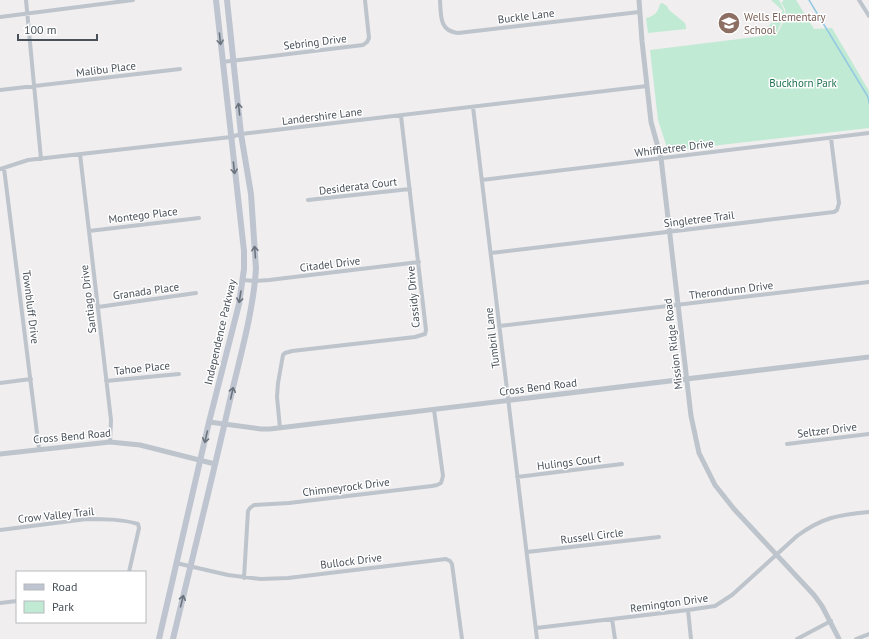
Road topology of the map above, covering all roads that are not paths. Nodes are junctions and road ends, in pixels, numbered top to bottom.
1 (26, 0) edge
2 (133, 0) edge
3 (216, 0) edge
4 (227, 0) edge
5 (365, 0) edge
6 (440, 0) edge
7 (639, 0) edge
8 (859, 0) edge
9 (639, 12) junction
10 (28, 14) junction
11 (869, 16) edge
12 (0, 17) edge
13 (233, 61) junction
14 (222, 62) junction
15 (180, 69) dead end
16 (647, 86) junction
17 (35, 87) junction
18 (0, 90) edge
19 (473, 107) junction
20 (401, 116) junction
21 (241, 134) junction
22 (869, 134) edge
23 (231, 137) junction
24 (831, 138) junction
25 (80, 154) junction
26 (661, 158) junction
27 (41, 159) junction
28 (2, 168) edge
29 (482, 180) junction
30 (410, 189) junction
31 (308, 200) dead end
32 (198, 218) dead end
33 (89, 230) junction
34 (670, 232) junction
35 (491, 253) junction
36 (419, 262) junction
37 (243, 280) junction
38 (255, 281) junction
39 (869, 282) edge
40 (196, 293) dead end
41 (678, 305) junction
42 (98, 307) junction
43 (499, 326) junction
44 (869, 358) edge
45 (179, 374) dead end
46 (31, 379) junction
47 (687, 380) junction
48 (106, 381) junction
49 (0, 383) edge
50 (508, 401) junction
51 (434, 410) junction
52 (209, 422) junction
53 (225, 424) junction
54 (280, 428) junction
55 (869, 434) edge
56 (110, 442) junction
57 (787, 444) dead end
58 (39, 449) junction
59 (0, 454) edge
60 (200, 461) junction
61 (215, 464) junction
62 (622, 464) dead end
63 (517, 477) junction
64 (869, 512) edge
65 (0, 530) edge
66 (659, 537) dead end
67 (526, 552) junction
68 (777, 554) junction
69 (175, 563) junction
70 (190, 567) junction
71 (129, 571) edge
72 (244, 578) junction
73 (16, 601) edge
74 (0, 603) edge
75 (688, 610) junction
76 (612, 619) junction
77 (831, 621) junction
78 (536, 628) junction
79 (869, 634) edge
80 (159, 639) edge
81 (173, 639) edge
82 (462, 639) edge
83 (537, 639) edge
84 (615, 639) edge
85 (691, 639) edge
86 (797, 639) edge
87 (838, 639) edge
88 (856, 639) edge

1 - 10 street
2 - 10 street
3 -> 14 main road, Independence Parkway
4 - 13 main road
5 - 13 street, Sebring Drive
6 - 9 street, Buckle Lane
7 - 9 street, Mission Ridge Road
8 - 11 street
9 - 16 street, Mission Ridge Road
10 - 12 street
10 - 17 street
13 - 14 street, Sebring Drive
21 -> 13 main road
14 - 23 main road, Independence Parkway
15 - 17 street, Malibu Place
16 - 19 street, Landershire Lane
16 - 26 street, Mission Ridge Road
17 - 18 street, Malibu Place
17 - 27 street
19 - 20 street, Landershire Lane
19 - 29 street, Tumbril Lane
20 - 21 street, Landershire Lane
20 - 30 street, Cassidy Drive
21 - 23 street, Landershire Lane
38 -> 21 main road
22 - 24 street, Whiffletree Drive
23 - 25 street, Landershire Lane
23 -> 37 main road, Independence Parkway
24 - 26 street, Whiffletree Drive
24 - 34 street, Singletree Trail
25 - 27 street, Landershire Lane
25 - 33 street, Santiago Drive
26 - 29 street, Whiffletree Drive
26 - 34 street, Mission Ridge Road
27 - 28 street, Landershire Lane
28 - 46 street, Townbluff Drive
29 - 35 street, Tumbril Lane
30 - 31 street, Desiderata Court
30 - 36 street, Cassidy Drive
32 - 33 street, Montego Place
33 - 42 street, Santiago Drive
34 - 35 street, Singletree Trail
34 - 41 street, Mission Ridge Road
35 - 43 street, Tumbril Lane
36 - 38 street, Citadel Drive
36 - 54 street, Cassidy Drive
37 - 38 street, Citadel Drive
37 -> 52 main road, Independence Parkway
53 -> 38 main road
39 - 41 street, Therondunn Drive
40 - 42 street, Granada Place
41 - 43 street, Therondunn Drive
41 - 47 street, Mission Ridge Road
42 - 48 street, Santiago Drive
43 - 50 street, Tumbril Lane
44 - 47 street, Cross Bend Road
45 - 48 street, Tahoe Place
46 - 49 street
46 - 58 street, Townbluff Drive
47 - 50 street, Cross Bend Road
47 - 68 street, Mission Ridge Road
48 - 56 street, Santiago Drive
50 - 51 street, Cross Bend Road
50 - 63 street, Tumbril Lane
51 - 54 street, Cross Bend Road
51 - 72 street, Chimneyrock Drive
52 - 53 street, Cross Bend Road
52 -> 60 main road, Independence Parkway
53 - 54 street, Cross Bend Road
53 - 61 main road
55 - 57 street, Seltzer Drive
56 - 58 street, Cross Bend Road
56 - 60 street, Cross Bend Road
58 - 59 street, Cross Bend Road
60 - 61 street, Cross Bend Road
60 - 69 main road, Independence Parkway
61 - 70 main road
62 - 63 street, Hulings Court
63 - 67 street, Tumbril Lane
64 - 68 street, Remington Drive
65 - 71 street, Crow Valley Trail
66 - 67 street, Russell Circle
67 - 78 street, Tumbril Lane
68 - 75 street, Remington Drive
68 - 77 street, Mission Ridge Road
69 - 70 street, Bullock Drive
69 - 80 main road, Independence Parkway
70 - 72 street, Bullock Drive
81 -> 70 main road
72 - 82 street, Bullock Drive
73 - 74 street
75 - 76 street, Remington Drive
75 - 85 street
76 - 78 street, Remington Drive
76 - 84 street
77 - 86 street
77 - 87 street, Mission Ridge Road
78 - 83 street, Tumbril Lane
79 - 88 street

